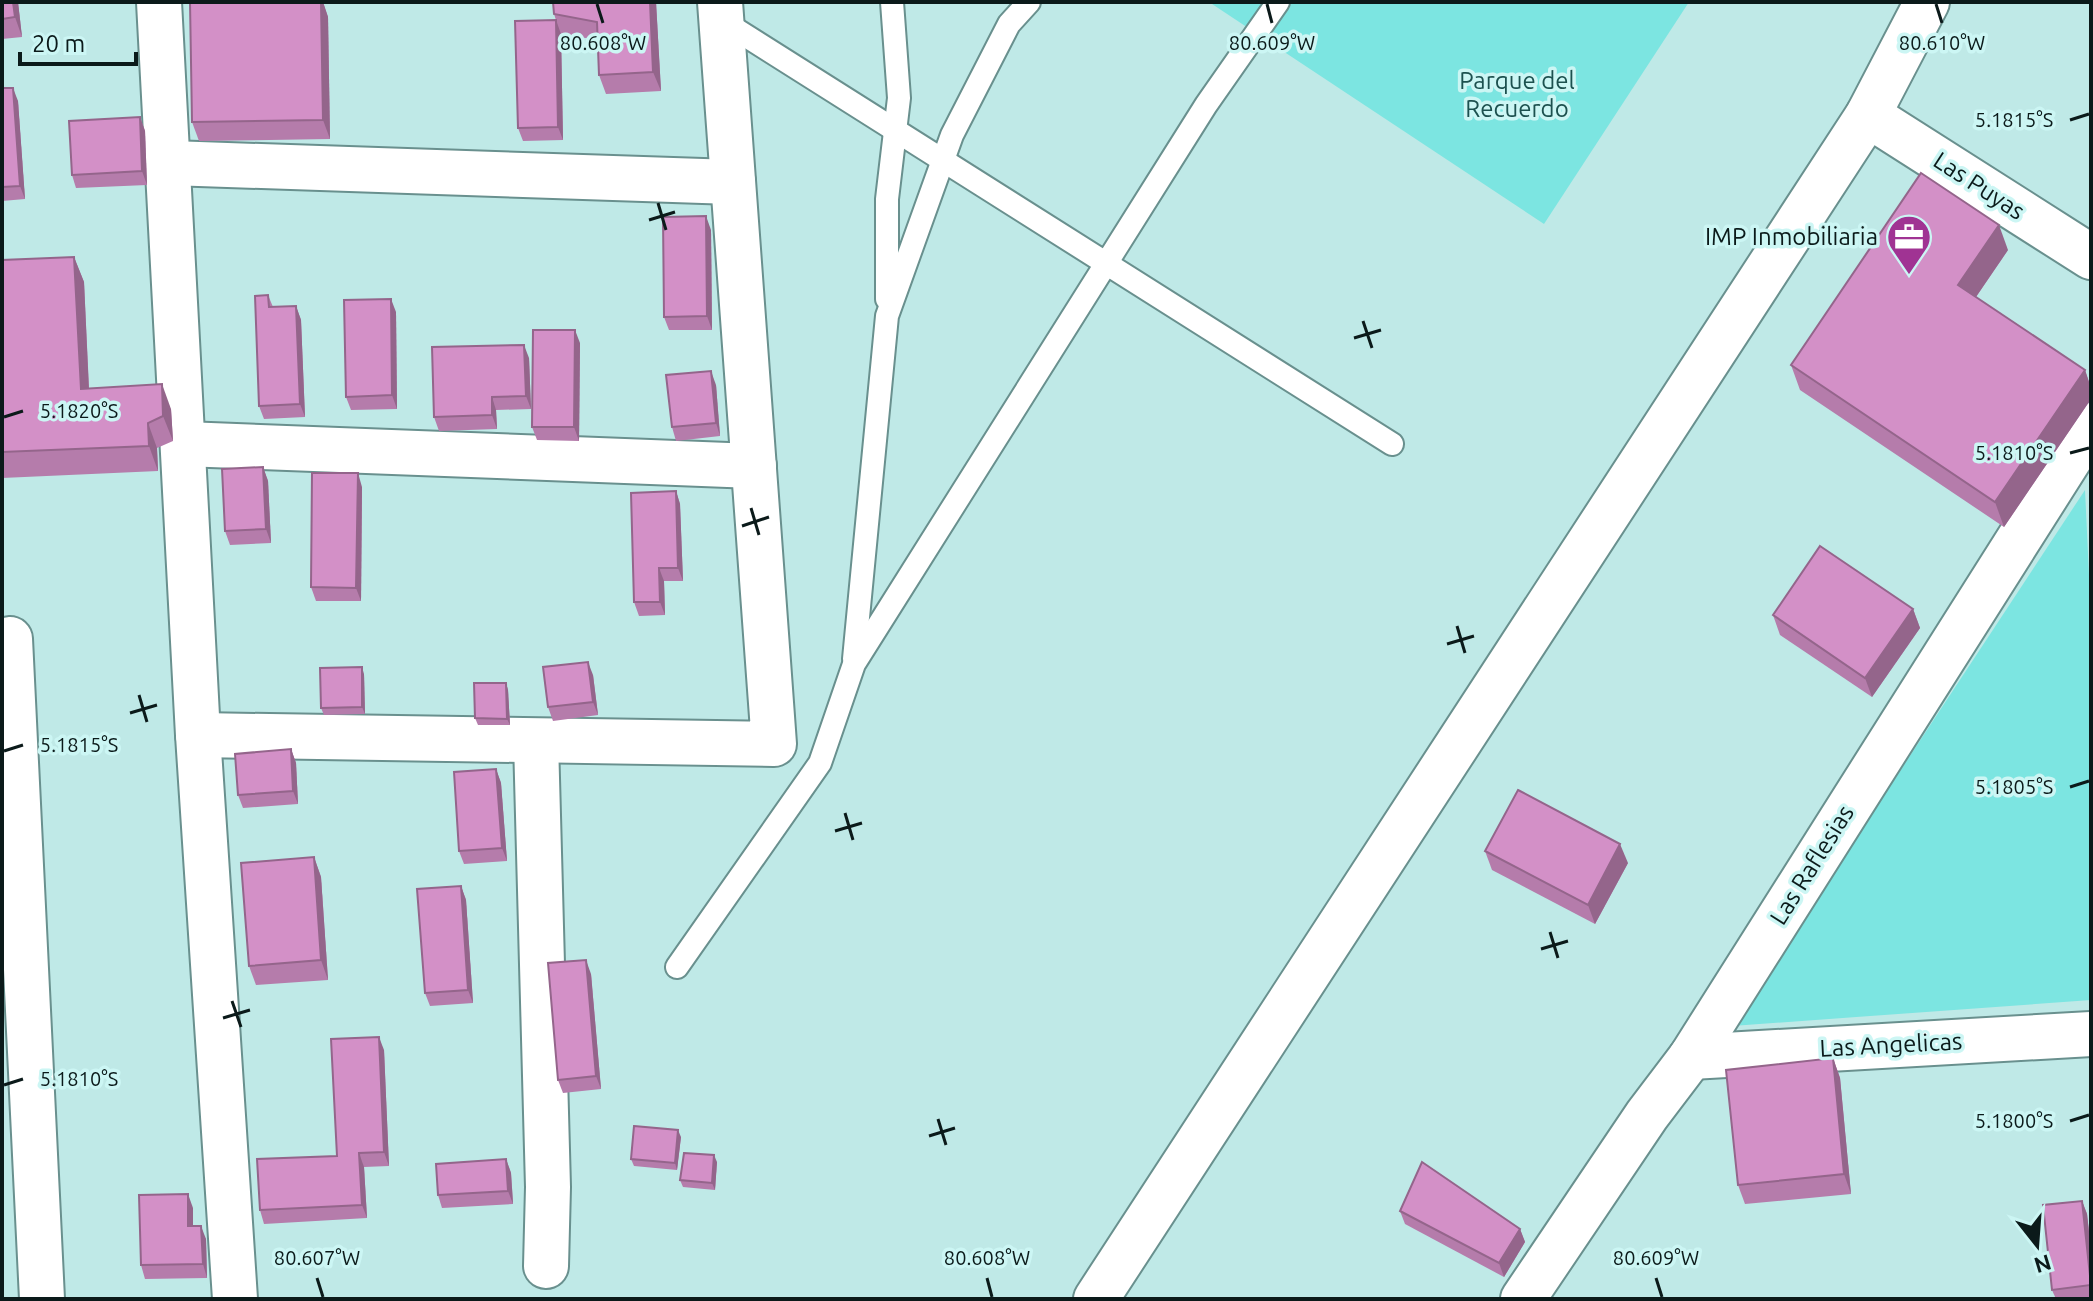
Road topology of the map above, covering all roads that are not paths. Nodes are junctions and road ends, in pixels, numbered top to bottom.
1 (159, 2) edge
2 (892, 2) edge
3 (1029, 2) edge
4 (1278, 2) edge
5 (1927, 2) edge
6 (721, 11) edge
7 (1868, 115) junction
8 (895, 130) junction
9 (943, 160) junction
10 (170, 163) junction
11 (733, 182) junction
12 (2091, 257) edge
13 (1107, 263) junction
14 (887, 316) junction
15 (2091, 425) edge
16 (184, 444) junction
17 (1392, 444) dead end
18 (754, 466) junction
19 (10, 639) dead end
20 (854, 664) junction
21 (198, 735) junction
22 (536, 741) junction
23 (677, 967) dead end
24 (2091, 1034) edge
25 (1691, 1057) junction
26 (546, 1266) dead end
27 (42, 1299) edge
28 (235, 1299) edge
29 (1096, 1299) edge
30 (1523, 1299) edge

1 - 10 street
2 - 8 lane
3 - 9 lane
4 - 13 lane
5 - 7 street
6 - 8 lane
6 - 11 street
7 - 12 street, Las Puyas
7 - 29 street
8 - 9 lane
8 - 14 lane
9 - 13 lane
9 - 14 lane
10 - 11 street
10 - 16 street
11 - 18 street
13 - 17 lane
13 - 20 lane
14 - 20 lane
15 - 25 street, Las Raflesias
16 - 18 street
16 - 21 street
18 - 22 street
19 - 27 street
20 - 23 lane
21 - 22 street
21 - 28 street
22 - 26 street
24 - 25 street, Las Angelicas
25 - 30 street, Las Raflesias

